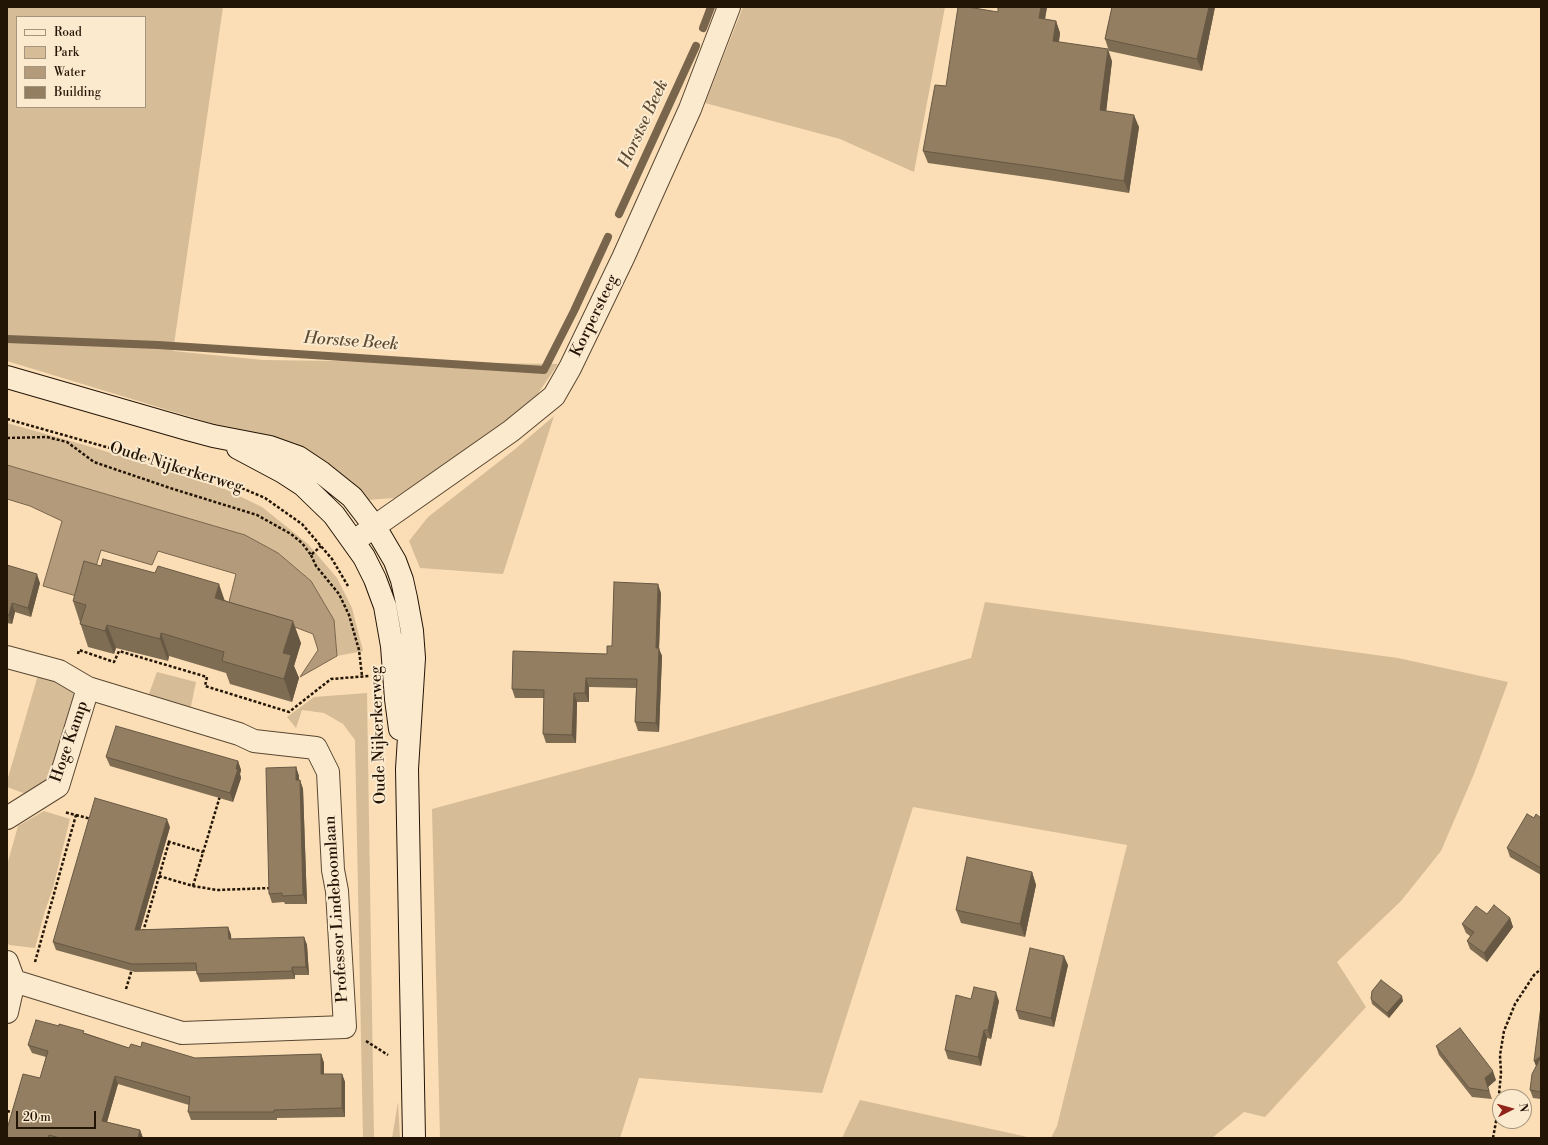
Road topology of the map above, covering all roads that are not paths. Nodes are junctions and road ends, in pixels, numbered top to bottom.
1 (729, 7) edge
2 (7, 376) edge
3 (213, 436) junction
4 (375, 527) junction
5 (354, 542) junction
6 (7, 657) edge
7 (88, 688) junction
8 (407, 769) junction
9 (7, 818) edge
10 (17, 976) edge
11 (7, 1012) edge
12 (414, 1138) edge

1 - 4 street, Korpersteeg
2 - 3 street, Oude Nijkerkerweg
3 - 4 street, Oude Nijkerkerweg
3 - 5 street, Oude Nijkerkerweg
4 - 5 street, Korpersteeg
4 - 8 street, Oude Nijkerkerweg
5 - 8 street, Oude Nijkerkerweg
6 - 7 street, Professor Lindeboomlaan
7 - 9 street, Hoge Kamp
7 - 10 street, Professor Lindeboomlaan
8 - 12 street, Oude Nijkerkerweg
10 - 11 street

